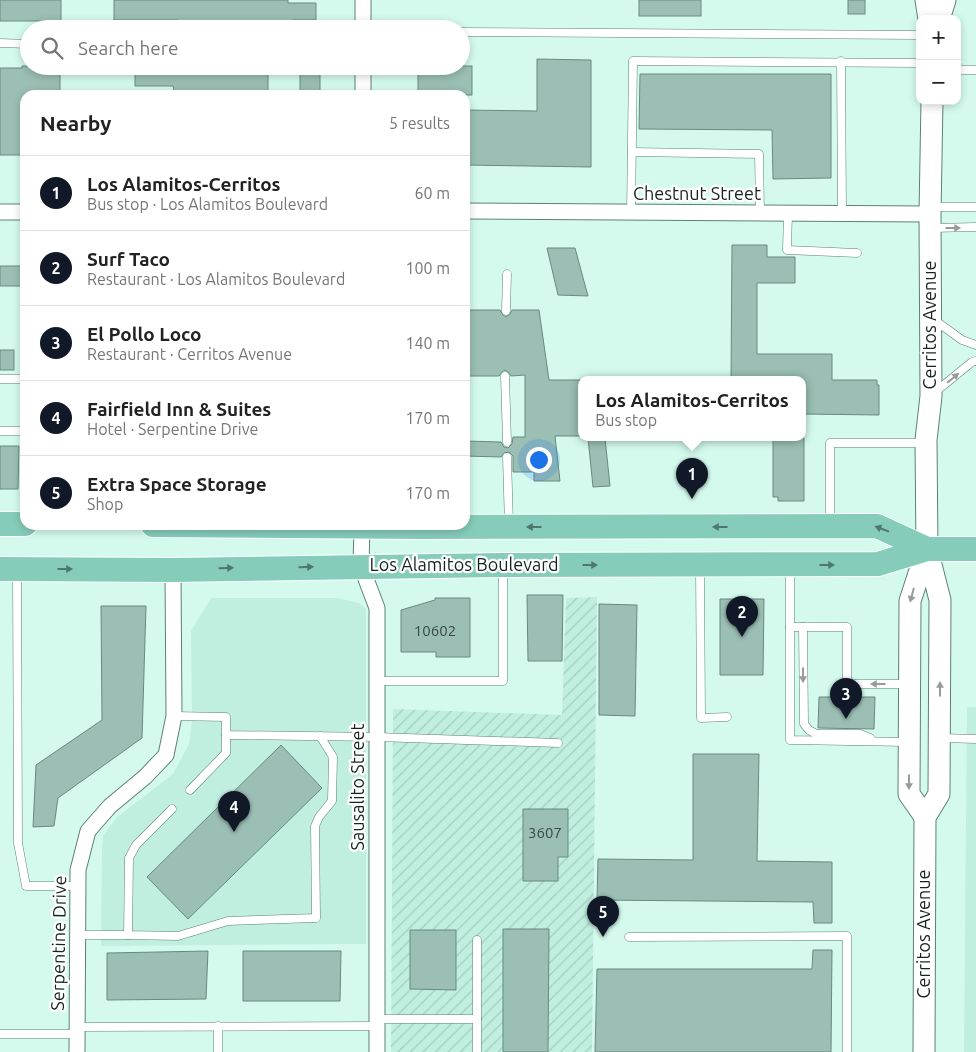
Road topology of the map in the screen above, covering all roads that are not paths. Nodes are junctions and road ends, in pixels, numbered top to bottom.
1 (363, 0) edge
2 (926, 0) edge
3 (945, 0) edge
4 (928, 15) edge
5 (940, 15) edge
6 (363, 20) edge
7 (470, 32) edge
8 (916, 36) edge
9 (0, 43) edge
10 (20, 44) edge
11 (841, 61) junction
12 (916, 63) edge
13 (961, 70) edge
14 (976, 70) edge
15 (364, 75) edge
16 (364, 90) edge
17 (932, 105) edge
18 (632, 152) junction
19 (976, 207) edge
20 (470, 211) edge
21 (0, 212) edge
22 (20, 212) edge
23 (631, 212) junction
24 (760, 213) junction
25 (788, 213) junction
26 (842, 214) junction
27 (930, 216) junction
28 (976, 227) edge
29 (858, 253) dead end
30 (506, 274) dead end
31 (506, 310) dead end
32 (931, 318) junction
33 (976, 344) edge
34 (976, 361) edge
35 (505, 376) dead end
36 (0, 379) edge
37 (20, 379) edge
38 (931, 396) junction
39 (0, 431) edge
40 (20, 431) edge
41 (507, 442) dead end
42 (926, 443) junction
43 (508, 457) dead end
44 (0, 524) edge
45 (20, 524) edge
46 (830, 526) junction
47 (470, 527) edge
48 (509, 527) junction
49 (362, 530) edge
50 (927, 549) junction
51 (976, 549) edge
52 (502, 565) junction
53 (700, 565) junction
54 (790, 565) junction
55 (361, 566) junction
56 (8, 569) edge
57 (174, 570) junction
58 (790, 627) junction
59 (803, 627) junction
60 (377, 681) junction
61 (909, 684) junction
62 (174, 716) junction
63 (727, 717) dead end
64 (226, 735) junction
65 (320, 736) junction
66 (377, 737) junction
67 (939, 738) junction
68 (976, 739) edge
69 (874, 740) junction
70 (909, 742) junction
71 (558, 743) dead end
72 (190, 790) dead end
73 (172, 809) dead end
74 (925, 816) junction
75 (78, 886) junction
76 (77, 935) junction
77 (128, 935) junction
78 (629, 937) dead end
79 (478, 940) dead end
80 (477, 1019) junction
81 (377, 1022) junction
82 (218, 1026) junction
83 (77, 1031) junction
84 (0, 1034) edge
85 (77, 1052) edge
86 (218, 1052) edge
87 (377, 1052) edge
88 (477, 1052) edge
89 (847, 1052) edge
90 (924, 1052) edge

1 - 6 street
2 - 4 main road
3 - 5 main road
7 - 8 lane
9 - 10 lane
11 - 12 lane
11 - 18 lane
11 - 26 lane
13 - 14 lane
15 - 16 street
17 - 27 main road, Cerritos Avenue
18 - 23 lane
18 - 24 lane
19 - 27 lane
20 - 23 street, Chestnut Street
21 - 22 street
23 - 24 street, Chestnut Street
24 - 25 street, Chestnut Street
25 - 26 street, Chestnut Street
25 - 29 lane
26 - 27 street, Chestnut Street
27 -> 28 lane
27 - 32 main road, Cerritos Avenue
30 - 31 lane
32 - 33 lane
32 - 38 main road, Cerritos Avenue
38 -> 34 lane
35 - 41 lane
36 - 37 lane
38 - 42 main road, Cerritos Avenue
39 - 40 lane
42 - 46 lane
42 - 50 main road, Cerritos Avenue
43 - 48 lane
44 - 45 main road
46 -> 48 main road, Los Alamitos Boulevard
50 -> 46 main road, Los Alamitos Boulevard
47 - 48 main road, Los Alamitos Boulevard
49 - 55 street, Sausalito Street
50 - 51 main road, Los Alamitos Boulevard
54 -> 50 main road, Los Alamitos Boulevard
50 -> 61 main road, Cerritos Avenue
67 -> 50 main road, Cerritos Avenue
52 -> 53 main road, Los Alamitos Boulevard
52 - 55 main road, Los Alamitos Boulevard
52 - 60 lane
53 - 54 main road, Los Alamitos Boulevard
53 - 63 lane
54 - 58 lane
57 -> 55 main road, Los Alamitos Boulevard
55 - 60 street, Sausalito Street
56 -> 57 main road, Los Alamitos Boulevard
56 - 75 lane
57 - 62 street, Serpentine Drive
58 - 59 lane
58 - 69 lane
61 -> 59 lane
59 -> 69 lane
60 - 66 street, Sausalito Street
61 - 70 main road, Cerritos Avenue
62 - 64 lane
62 - 75 street, Serpentine Drive
64 - 65 lane
64 - 72 lane
65 - 66 lane
65 - 77 lane
66 - 71 lane
66 - 81 street, Sausalito Street
67 - 68 lane
67 - 74 main road, Cerritos Avenue
69 - 70 lane
70 -> 74 main road, Cerritos Avenue
73 - 77 lane
74 - 90 main road, Cerritos Avenue
75 - 76 street, Serpentine Drive
76 - 77 lane
76 - 83 street, Serpentine Drive
78 - 89 lane
79 - 80 lane
80 - 81 lane
80 - 88 lane
81 - 82 lane
81 - 87 street, Sausalito Street
82 - 83 lane
82 - 86 lane
83 - 84 lane
83 - 85 street, Serpentine Drive

